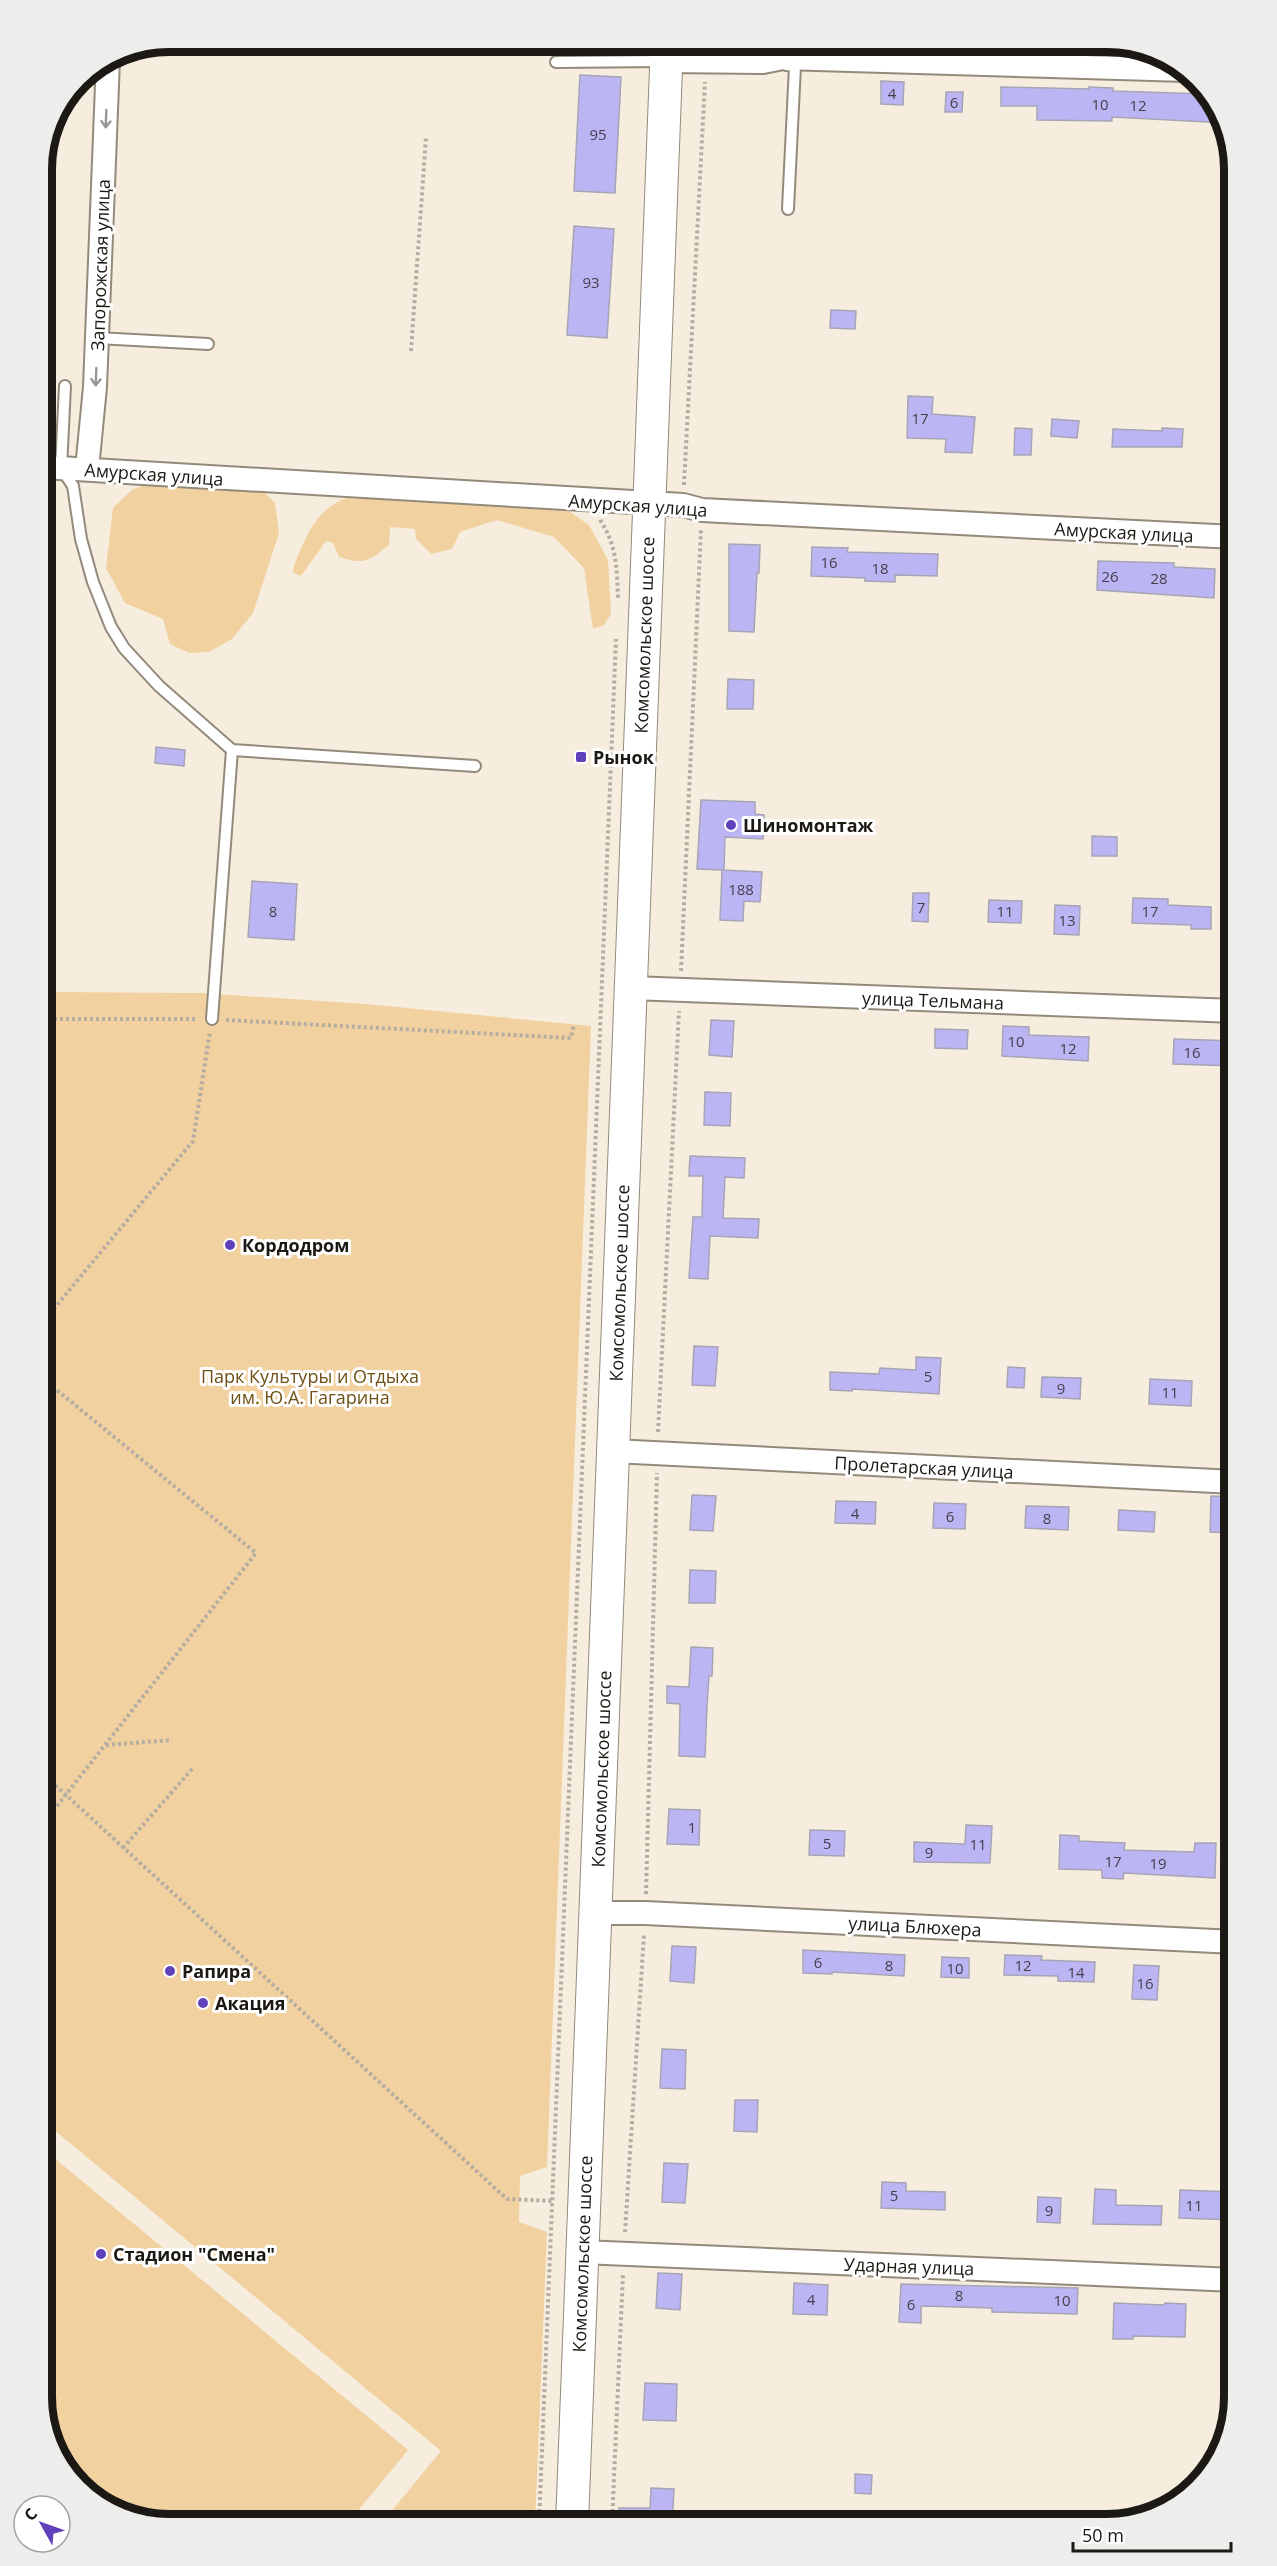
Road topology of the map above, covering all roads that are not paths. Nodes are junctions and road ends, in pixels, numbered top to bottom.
1 (651, 53) edge
2 (666, 53) edge
3 (673, 53) edge
4 (777, 54) edge
5 (556, 62) dead end
6 (1167, 69) edge
7 (108, 70) edge
8 (788, 209) dead end
9 (97, 338) junction
10 (208, 344) dead end
11 (65, 386) dead end
12 (53, 462) edge
13 (52, 467) edge
14 (53, 468) edge
15 (87, 470) junction
16 (649, 505) junction
17 (1224, 536) edge
18 (232, 750) junction
19 (475, 766) dead end
20 (631, 988) junction
21 (1224, 1011) edge
22 (212, 1019) road end
23 (613, 1451) junction
24 (1224, 1481) edge
25 (595, 1913) junction
26 (1224, 1941) edge
27 (582, 2252) junction
28 (1224, 2280) edge
29 (572, 2513) edge

1 - 5 lane
2 - 16 main road, Комсомольское шоссе
3 - 4 street
4 - 6 street
4 - 8 lane
7 -> 9 street, Запорожская улица
9 - 10 lane
9 -> 15 street, Запорожская улица
11 - 12 lane
13 - 15 street, Амурская улица
14 - 18 lane
15 - 16 street, Амурская улица
16 - 17 street, Амурская улица
16 - 20 main road, Комсомольское шоссе
18 - 19 lane
18 - 22 lane
20 - 21 street, улица Тельмана
20 - 23 main road, Комсомольское шоссе
23 - 24 street, Пролетарская улица
23 - 25 main road, Комсомольское шоссе
25 - 26 street, улица Блюхера
25 - 27 main road, Комсомольское шоссе
27 - 28 street, Ударная улица
27 - 29 main road, Комсомольское шоссе

